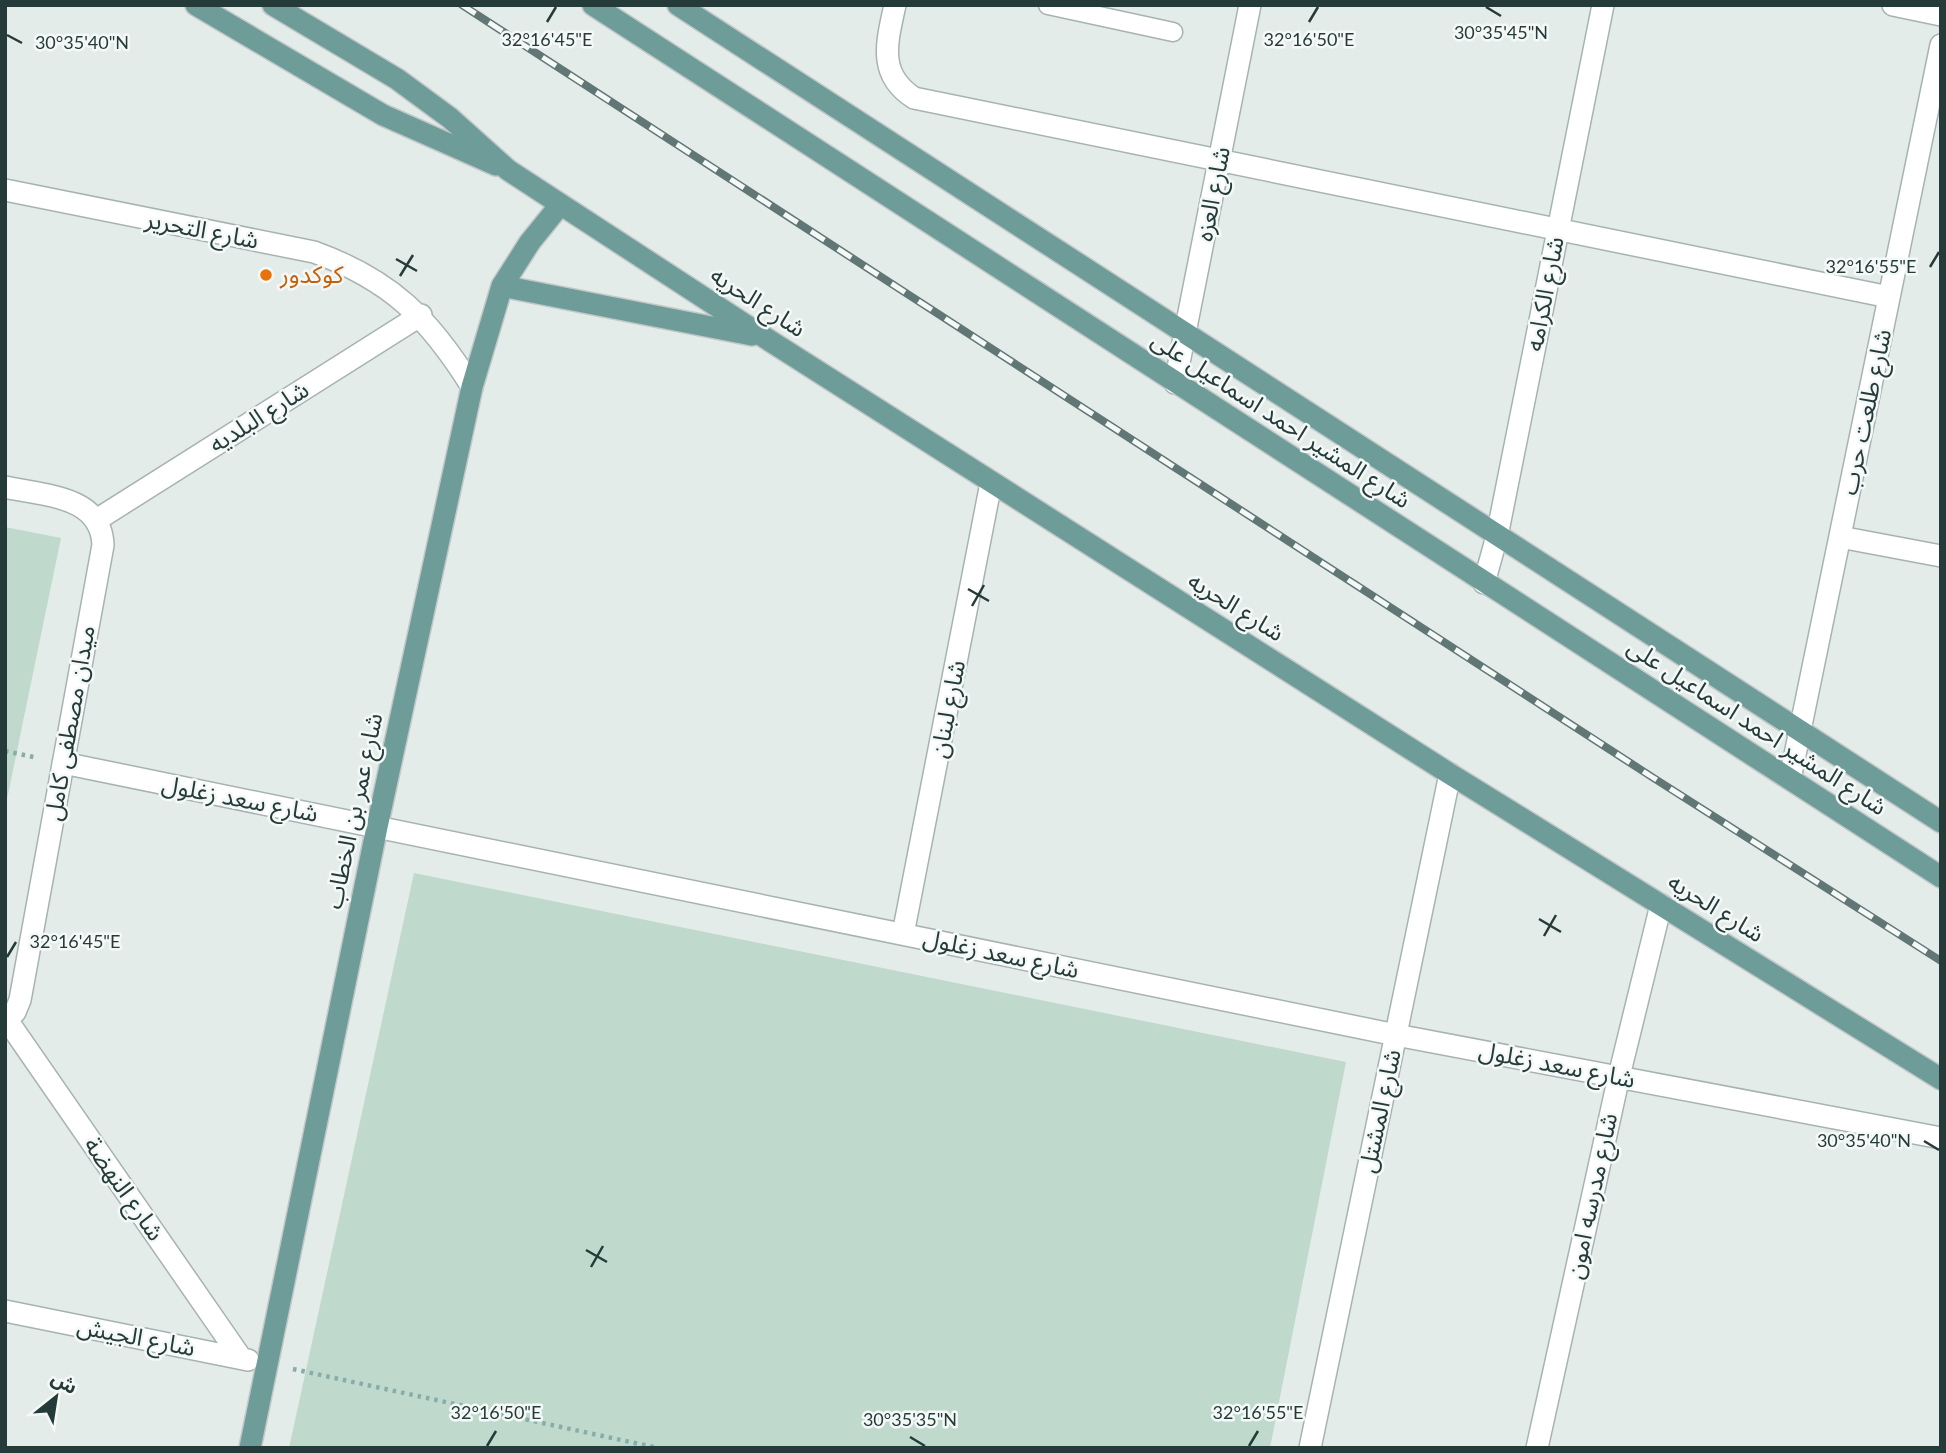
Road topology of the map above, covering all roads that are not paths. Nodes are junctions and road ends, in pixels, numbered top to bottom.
1 (196, 5) edge
2 (272, 5) edge
3 (593, 5) edge
4 (678, 5) edge
5 (895, 5) edge
6 (1048, 5) edge
7 (1250, 5) edge
8 (1603, 5) edge
9 (1893, 5) edge
10 (1941, 15) edge
11 (1173, 32) dead end
12 (1941, 45) edge
13 (1220, 161) junction
14 (508, 170) junction
15 (5, 190) edge
16 (560, 205) junction
17 (1558, 229) junction
18 (502, 286) junction
19 (1889, 297) junction
20 (421, 315) junction
21 (1186, 334) junction
22 (764, 337) junction
23 (1175, 383) junction
24 (471, 387) junction
25 (991, 483) junction
26 (5, 487) edge
27 (98, 519) junction
28 (1497, 536) junction
29 (1840, 537) junction
30 (1941, 556) edge
31 (1484, 583) junction
32 (1800, 731) junction
33 (63, 763) junction
34 (1450, 774) junction
35 (1790, 779) junction
36 (1941, 822) edge
37 (377, 827) junction
38 (1941, 877) edge
39 (1661, 905) junction
40 (904, 934) junction
41 (6, 1021) edge
42 (1396, 1034) junction
43 (1619, 1076) junction
44 (1941, 1079) edge
45 (1941, 1138) edge
46 (5, 1311) edge
47 (241, 1358) junction
48 (267, 1364) junction
49 (250, 1448) edge
50 (1310, 1448) edge
51 (1537, 1448) edge

1 - 14 main road, شارع الحريه
2 - 14 main road, شارع الحريه
3 - 23 main road, شارع المشير احمد اسماعيل على
4 - 21 main road, شارع المشير احمد اسماعيل على
5 - 13 street
6 - 11 lane
7 - 13 street, شارع العزه
8 - 17 street, شارع الكرامه
9 - 10 street
12 - 19 street, شارع طلعت حرب
13 - 17 street
13 - 21 street, شارع العزه
14 - 16 main road, شارع الحريه
15 - 20 street, شارع التحرير
16 - 18 main road, شارع عمر بن الخطاب
16 - 22 main road, شارع الحريه
17 - 19 street
17 - 28 street, شارع الكرامه
18 - 22 main road
18 - 24 main road, شارع عمر بن الخطاب
19 - 29 street, شارع طلعت حرب
20 - 24 street, شارع التحرير
20 - 27 street, شارع البلديه
21 - 23 street, شارع العزه
21 - 28 main road, شارع المشير احمد اسماعيل على
22 - 25 main road, شارع الحريه
23 - 31 main road, شارع المشير احمد اسماعيل على
24 - 37 main road, شارع عمر بن الخطاب
25 - 34 main road, شارع الحريه
25 - 40 street, شارع لبنان
26 - 27 street
27 - 33 street, ميدان مصطفى كامل
28 - 31 street, شارع الكرامه
28 - 32 main road, شارع المشير احمد اسماعيل على
29 - 30 street
29 - 32 street, شارع طلعت حرب
31 - 35 main road, شارع المشير احمد اسماعيل على
32 - 35 street, شارع طلعت حرب
32 - 36 main road, شارع المشير احمد اسماعيل على
33 - 37 street, شارع سعد زغلول
33 - 41 street, ميدان مصطفى كامل
34 - 39 main road, شارع الحريه
34 - 42 street, شارع المشتل
35 - 38 main road, شارع المشير احمد اسماعيل على
37 - 40 street, شارع سعد زغلول
37 - 48 main road, شارع عمر بن الخطاب
39 - 43 street, شارع مدرسه امون
39 - 44 main road, شارع الحريه
40 - 42 street, شارع سعد زغلول
41 - 47 street, شارع النهضة
42 - 43 street, شارع سعد زغلول
42 - 50 street, شارع المشتل
43 - 45 street, شارع سعد زغلول
43 - 51 street, شارع مدرسه امون
46 - 47 street, شارع الجيش
47 - 48 street, شارع الجيش
48 - 49 main road, شارع عمر بن الخطاب

